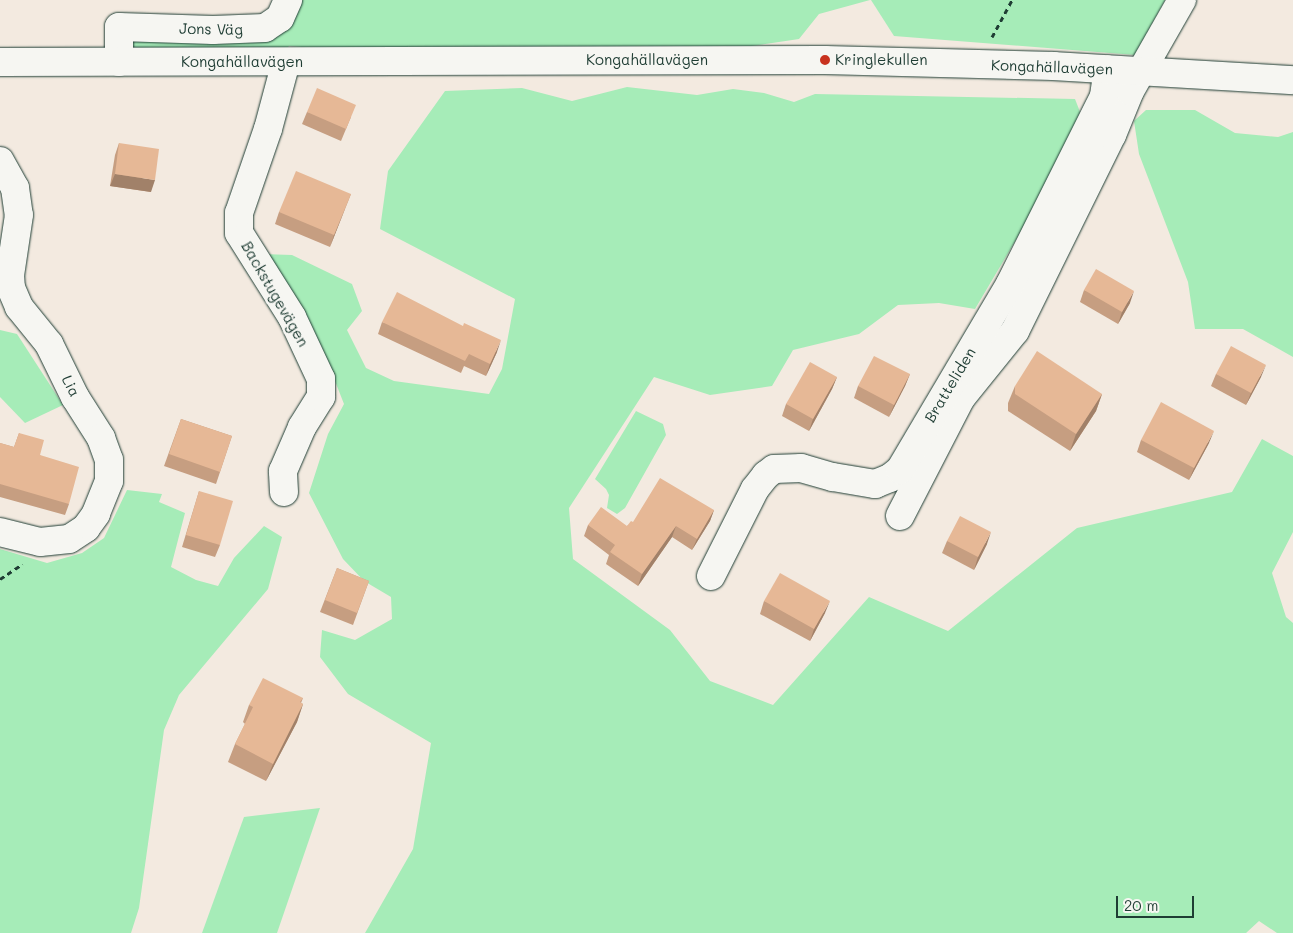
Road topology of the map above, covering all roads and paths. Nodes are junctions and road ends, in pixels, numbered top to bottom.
1 (288, 0) edge
2 (1012, 0) edge
3 (1182, 0) edge
4 (0, 62) edge
5 (119, 62) junction
6 (286, 62) junction
7 (978, 64) junction
8 (1108, 69) junction
9 (1144, 71) junction
10 (1293, 80) edge
11 (0, 161) edge
12 (284, 492) dead end
13 (900, 516) dead end
14 (0, 532) edge
15 (710, 576) dead end

1 - 5 main road, Jons Väg
2 - 7 path
3 - 9 main road
4 - 5 main road, Kongahällavägen
5 - 6 main road, Kongahällavägen
6 - 7 main road, Kongahällavägen
6 - 12 main road, Backstugevägen
7 - 8 main road, Kongahällavägen
8 - 9 main road, Kongahällavägen
8 - 15 main road, Bratteliden
9 - 10 main road, Kongahällavägen
9 - 13 main road, Bratteliden
11 - 14 main road, Lia

